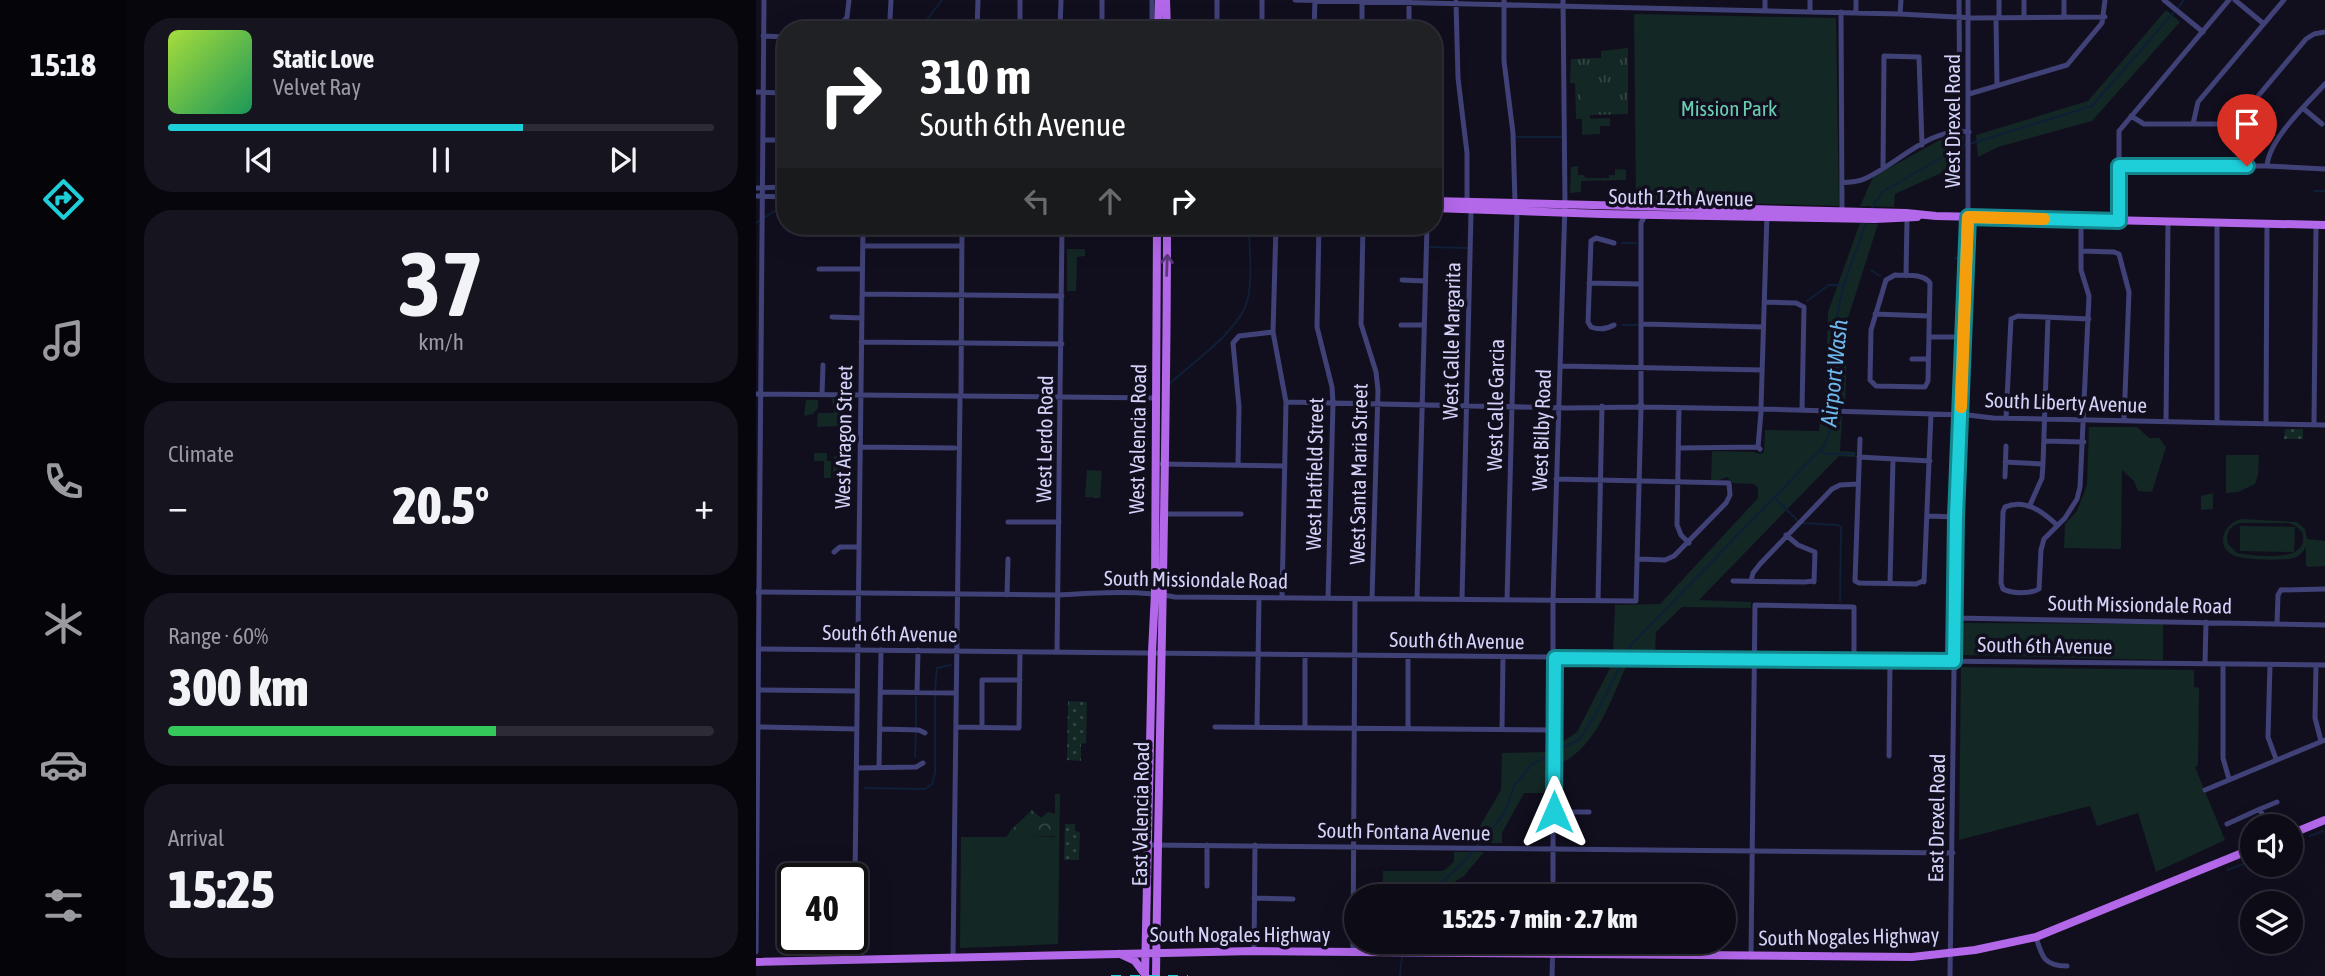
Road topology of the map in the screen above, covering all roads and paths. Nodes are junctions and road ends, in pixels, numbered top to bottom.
1 (764, 0) edge
2 (849, 0) edge
3 (891, 0) edge
4 (978, 0) edge
5 (1020, 0) edge
6 (1061, 0) edge
7 (1102, 0) edge
8 (1152, 0) edge
9 (1159, 0) edge
10 (1166, 0) edge
11 (1217, 0) edge
12 (1262, 0) edge
13 (1296, 0) edge
14 (1659, 0) edge
15 (1708, 0) edge
16 (1765, 0) edge
17 (1810, 0) edge
18 (1856, 0) edge
19 (1900, 0) edge
20 (1959, 0) edge
21 (1968, 0) edge
22 (1999, 0) edge
23 (2024, 0) edge
24 (2064, 0) edge
25 (2105, 0) edge
26 (2164, 0) edge
27 (2229, 0) edge
28 (2235, 0) edge
29 (2284, 0) edge
30 (1315, 1) edge
31 (1361, 1) edge
32 (1409, 1) edge
33 (1456, 2) edge
34 (1504, 2) edge
35 (1563, 3) edge
36 (1610, 4) edge
37 (1659, 8) junction
38 (1708, 9) junction
39 (1765, 11) junction
40 (1810, 12) junction
41 (1841, 12) junction
42 (1856, 13) junction
43 (1900, 14) junction
44 (1959, 16) junction
45 (2064, 17) junction
46 (2083, 17) junction
47 (2105, 17) junction
48 (1969, 18) junction
49 (1998, 18) junction
50 (2024, 18) junction
51 (844, 21) edge
52 (889, 21) edge
53 (977, 21) edge
54 (1020, 21) edge
55 (1060, 21) edge
56 (1102, 21) edge
57 (1152, 21) edge
58 (1158, 21) edge
59 (1167, 21) edge
60 (1217, 21) edge
61 (1262, 21) edge
62 (1314, 21) edge
63 (1362, 21) edge
64 (1409, 21) edge
65 (2264, 24) junction
66 (2203, 32) junction
67 (2325, 32) edge
68 (763, 36) junction
69 (777, 37) edge
70 (2092, 37) junction
71 (2325, 84) edge
72 (1997, 86) junction
73 (760, 92) edge
74 (1969, 94) junction
75 (2304, 109) junction
76 (2131, 116) junction
77 (2193, 124) junction
78 (2322, 124) dead end
79 (1960, 131) junction
80 (1969, 135) junction
81 (763, 140) junction
82 (777, 140) edge
83 (1922, 145) junction
84 (2119, 166) junction
85 (2267, 166) junction
86 (1883, 168) junction
87 (2325, 169) edge
88 (1842, 183) junction
89 (759, 185) edge
90 (777, 185) edge
91 (759, 196) edge
92 (777, 197) edge
93 (1442, 202) edge
94 (1469, 205) junction
95 (1442, 207) edge
96 (1516, 207) junction
97 (1565, 208) junction
98 (1630, 211) junction
99 (1767, 213) junction
100 (1646, 214) junction
101 (1843, 215) junction
102 (1876, 216) junction
103 (1927, 216) junction
104 (1968, 217) junction
105 (1907, 219) junction
106 (2081, 220) junction
107 (2119, 221) junction
108 (2168, 222) junction
109 (1641, 223) junction
110 (2217, 223) junction
111 (2267, 224) junction
112 (2320, 225) edge
113 (863, 235) edge
114 (962, 235) edge
115 (1062, 235) edge
116 (1158, 235) edge
117 (1166, 235) edge
118 (1276, 235) edge
119 (1319, 235) edge
120 (1363, 235) edge
121 (1427, 235) edge
122 (1614, 243) dead end
123 (863, 246) junction
124 (961, 246) junction
125 (2081, 251) junction
126 (759, 261) edge
127 (819, 269) dead end
128 (862, 269) junction
129 (1906, 276) junction
130 (1402, 280) dead end
131 (1425, 281) junction
132 (1589, 283) junction
133 (1639, 284) junction
134 (862, 294) junction
135 (961, 295) junction
136 (1062, 296) junction
137 (1161, 296) junction
138 (1764, 302) junction
139 (1875, 314) junction
140 (1929, 316) junction
141 (832, 317) dead end
142 (2048, 317) junction
143 (862, 318) junction
144 (2088, 318) junction
145 (1643, 324) junction
146 (1401, 325) dead end
147 (1424, 325) junction
148 (1614, 325) dead end
149 (1763, 327) junction
150 (1273, 332) junction
151 (1929, 337) junction
152 (1964, 337) junction
153 (861, 342) junction
154 (962, 343) junction
155 (1062, 344) junction
156 (758, 358) edge
157 (1912, 359) dead end
158 (1928, 359) junction
159 (823, 365) dead end
160 (1560, 366) junction
161 (1642, 368) junction
162 (1762, 370) junction
163 (758, 394) edge
164 (822, 394) junction
165 (861, 395) junction
166 (961, 396) junction
167 (1061, 397) junction
168 (1160, 398) junction
169 (1286, 402) junction
170 (1333, 403) junction
171 (1378, 403) junction
172 (1421, 405) junction
173 (1466, 406) junction
174 (1602, 406) junction
175 (1512, 407) junction
176 (1641, 407) junction
177 (1559, 408) junction
178 (1679, 408) junction
179 (1761, 409) junction
180 (1802, 410) junction
181 (1931, 414) junction
182 (1961, 415) junction
183 (2006, 418) junction
184 (2044, 419) junction
185 (2084, 420) junction
186 (2124, 421) junction
187 (2166, 422) junction
188 (2217, 423) junction
189 (2266, 424) junction
190 (2314, 424) junction
191 (2325, 425) edge
192 (1860, 439) dead end
193 (2044, 441) junction
194 (2084, 442) junction
195 (2006, 446) dead end
196 (860, 447) junction
197 (1679, 448) junction
198 (955, 449) dead end
199 (1859, 457) junction
200 (1893, 459) junction
201 (1930, 461) junction
202 (2005, 462) junction
203 (1160, 464) junction
204 (2043, 464) junction
205 (1238, 465) junction
206 (1285, 466) junction
207 (2005, 477) dead end
208 (1556, 479) junction
209 (1600, 480) junction
210 (1639, 481) junction
211 (1678, 481) junction
212 (1858, 484) junction
213 (2030, 505) junction
214 (1164, 514) junction
215 (1241, 514) dead end
216 (1928, 516) junction
217 (1956, 517) junction
218 (758, 519) edge
219 (1008, 522) dead end
220 (1059, 522) junction
221 (2057, 526) junction
222 (1786, 536) junction
223 (1689, 542) junction
224 (859, 547) junction
225 (834, 552) dead end
226 (758, 559) edge
227 (1008, 559) dead end
228 (1637, 559) junction
229 (1733, 581) dead end
230 (1751, 581) junction
231 (1890, 583) junction
232 (2325, 589) edge
233 (758, 592) edge
234 (858, 593) junction
235 (958, 594) junction
236 (1159, 594) junction
237 (1007, 595) junction
238 (1058, 595) junction
239 (1259, 598) junction
240 (1282, 598) junction
241 (1328, 598) junction
242 (1355, 598) junction
243 (1372, 599) junction
244 (1417, 599) junction
245 (1462, 599) junction
246 (1507, 600) junction
247 (1553, 600) junction
248 (1598, 601) junction
249 (1955, 618) junction
250 (2206, 622) junction
251 (2277, 624) junction
252 (2325, 625) edge
253 (757, 633) edge
254 (757, 649) edge
255 (857, 649) junction
256 (881, 650) junction
257 (918, 650) junction
258 (957, 651) junction
259 (1020, 652) junction
260 (1057, 652) junction
261 (1156, 652) junction
262 (1258, 653) junction
263 (1305, 655) junction
264 (1355, 656) junction
265 (1408, 656) junction
266 (1503, 657) junction
267 (1555, 658) junction
268 (1754, 660) junction
269 (1854, 661) junction
270 (1954, 661) junction
271 (1890, 662) junction
272 (2205, 664) junction
273 (2224, 664) junction
274 (2270, 665) junction
275 (2316, 665) junction
276 (2325, 665) edge
277 (1020, 680) junction
278 (758, 690) junction
279 (857, 691) junction
280 (880, 692) junction
281 (917, 692) junction
282 (956, 693) junction
283 (758, 727) junction
284 (956, 727) junction
285 (982, 727) junction
286 (1215, 727) dead end
287 (1257, 727) junction
288 (1305, 728) junction
289 (1354, 728) junction
290 (1408, 728) junction
291 (856, 729) junction
292 (880, 729) junction
293 (1502, 729) junction
294 (1555, 730) junction
295 (925, 733) dead end
296 (2323, 741) edge
297 (1889, 756) dead end
298 (2276, 759) junction
299 (923, 763) dead end
300 (879, 767) junction
301 (856, 768) junction
302 (2230, 779) junction
303 (2205, 790) dead end
304 (2277, 802) dead end
305 (2260, 809) junction
306 (1554, 812) junction
307 (1589, 812) dead end
308 (2262, 814) edge
309 (2325, 820) edge
310 (2227, 824) dead end
311 (2303, 829) edge
312 (1153, 845) junction
313 (1207, 845) junction
314 (1255, 845) junction
315 (1354, 846) junction
316 (1553, 850) junction
317 (1751, 851) junction
318 (1953, 853) junction
319 (2240, 854) edge
320 (1354, 884) edge
321 (1553, 884) edge
322 (1206, 886) dead end
323 (1254, 898) junction
324 (1293, 899) dead end
325 (2036, 937) junction
326 (1254, 951) junction
327 (756, 952) edge
328 (1156, 952) junction
329 (1117, 953) junction
330 (1146, 953) junction
331 (1344, 953) edge
332 (1950, 953) junction
333 (1486, 954) edge
334 (1552, 955) junction
335 (953, 957) junction
336 (1751, 957) junction
337 (854, 959) junction
338 (756, 962) edge
339 (2067, 966) dead end
340 (1145, 976) edge
341 (1156, 976) edge
342 (1552, 976) edge
343 (1950, 976) edge

1 - 68 street
2 - 51 street
3 - 52 street
4 - 53 street
5 - 54 street
6 - 55 street
7 - 56 street
8 - 57 street
9 - 58 main road
10 - 59 main road
11 - 60 street
12 - 61 street
13 - 30 street
14 - 37 street
15 - 38 street
16 - 39 street
17 - 40 street
18 - 42 street
19 - 43 street
20 - 44 street, West Drexel Road
21 - 48 street, West Drexel Road
22 - 49 street
23 - 50 street
24 - 45 street
25 - 47 street
26 - 66 street
27 - 66 street
28 - 65 street
29 - 65 street
30 - 31 street
30 - 62 street
31 - 32 street
31 - 63 street
32 - 33 street
32 - 64 street
33 - 34 street
33 - 94 street, West Calle Margarita
34 - 35 street
34 - 96 street, West Calle Garcia
35 - 36 street
35 - 97 street, West Bilby Road
36 - 37 street
37 - 38 street
38 - 39 street
39 - 40 street
40 - 41 street
41 - 42 street
41 - 88 street
42 - 43 street
43 - 44 street
44 - 48 street
44 - 79 street, West Drexel Road
45 - 46 street
45 - 50 street
46 - 47 street
46 - 70 street
47 - 70 street
48 - 49 street
48 - 74 street, West Drexel Road
49 - 50 street
49 - 72 street
65 - 77 street
66 - 76 street
67 - 77 street
68 - 69 street
68 - 73 street
70 - 72 street
71 - 75 street
72 - 74 street
73 - 81 street
74 - 80 street, West Drexel Road
75 - 78 street
75 - 85 street
76 - 77 street
76 - 84 street
79 - 80 street
79 - 83 street
80 - 104 street, West Drexel Road
81 - 82 street
81 - 89 street
83 - 86 street
83 - 86 street
84 - 85 street
84 - 107 street
85 - 87 street
86 - 88 street
88 - 101 street
89 - 90 street
89 - 91 street
91 - 92 street
91 - 126 street
93 - 94 main road, South 12th Avenue
94 - 95 main road, South 12th Avenue
94 - 96 main road, South 12th Avenue
94 - 173 street, West Calle Margarita
96 - 97 main road, South 12th Avenue
96 - 175 street, West Calle Garcia
97 - 98 main road, South 12th Avenue
97 - 160 street, West Bilby Road
98 - 99 main road, South 12th Avenue
98 - 100 main road, South 12th Avenue
98 - 109 street
99 - 100 main road, South 12th Avenue
99 - 101 main road, South 12th Avenue
99 - 138 street
100 - 109 street
101 - 102 main road, South 12th Avenue
102 - 103 main road, South 12th Avenue
102 - 105 main road, South 12th Avenue
103 - 104 main road, South 12th Avenue
103 - 105 main road, South 12th Avenue
104 - 106 main road, South 12th Avenue
104 - 152 street, West Drexel Road
105 - 129 street
106 - 107 main road, South 12th Avenue
106 - 125 street
107 - 108 main road, South 12th Avenue
108 - 110 main road, South 12th Avenue
108 - 187 street
109 - 133 street
110 - 111 main road, South 12th Avenue
110 - 188 street
111 - 112 main road, South 12th Avenue
111 - 189 street
112 - 190 street
113 - 123 street, West Aragon Street
114 - 124 street
115 - 136 street, West Lerdo Road
116 - 137 main road, West Valencia Road
137 -> 117 main road, West Valencia Road
118 - 150 street
119 - 170 street, West Hatfield Street
120 - 171 street, West Santa Maria Street
121 - 131 street
122 - 132 street
123 - 124 street
123 - 128 street, West Aragon Street
124 - 135 street
125 - 144 street
125 - 186 street
126 - 156 street
127 - 128 street
128 - 134 street, West Aragon Street
129 - 139 street
129 - 140 street
130 - 131 street
131 - 147 street
132 - 133 street
132 - 148 street
133 - 145 street
134 - 135 street
134 - 143 street, West Aragon Street
135 - 136 street
135 - 154 street
136 - 155 street, West Lerdo Road
137 - 168 main road, West Valencia Road
138 - 149 street
138 - 180 street
139 - 140 street
139 - 158 street
140 - 151 street
141 - 143 street
142 - 144 street
142 - 183 street
142 - 184 street
143 - 153 street, West Aragon Street
144 - 185 street
145 - 149 street
145 - 161 street
146 - 147 street
147 - 172 street
149 - 162 street
150 - 169 street
150 - 205 street
151 - 152 street
151 - 158 street
152 - 182 street, West Drexel Road
153 - 154 street
153 - 165 street, West Aragon Street
154 - 155 street
154 - 166 street
155 - 167 street, West Lerdo Road
156 - 163 street
157 - 158 street
159 - 164 street
160 - 161 street
160 - 177 street, West Bilby Road
161 - 162 street
161 - 176 street
162 - 179 street
163 - 164 street
163 - 218 street
164 - 165 street
165 - 166 street
165 - 196 street, West Aragon Street
166 - 167 street
166 - 235 street
167 - 168 street
167 - 220 street, West Lerdo Road
168 - 203 main road, West Valencia Road
169 - 170 street, South Liberty Avenue
169 - 206 street
170 - 171 street, South Liberty Avenue
170 - 241 street, West Hatfield Street
171 - 172 street, South Liberty Avenue
171 - 243 street, West Santa Maria Street
172 - 173 street, South Liberty Avenue
172 - 244 street
173 - 175 street, South Liberty Avenue
173 - 245 street, West Calle Margarita
174 - 176 street, South Liberty Avenue
174 - 177 street, South Liberty Avenue
174 - 209 street
175 - 177 street, South Liberty Avenue
175 - 246 street, West Calle Garcia
176 - 178 street, South Liberty Avenue
176 - 210 street
177 - 208 street, West Bilby Road
178 - 179 street, South Liberty Avenue
178 - 197 street
179 - 180 street, South Liberty Avenue
179 - 197 street
180 - 181 street, South Liberty Avenue
181 - 182 street, South Liberty Avenue
181 - 201 street
182 - 183 street, South Liberty Avenue
182 - 217 street, West Drexel Road
183 - 184 street, South Liberty Avenue
184 - 185 street, South Liberty Avenue
184 - 193 street
185 - 186 street, South Liberty Avenue
185 - 194 street
186 - 187 street, South Liberty Avenue
187 - 188 street, South Liberty Avenue
188 - 189 street, South Liberty Avenue
189 - 190 street, South Liberty Avenue
190 - 191 street, South Liberty Avenue
192 - 199 street
193 - 194 street
193 - 204 street
194 - 221 street
195 - 202 street
196 - 198 street
196 - 224 street, West Aragon Street
197 - 211 street
199 - 200 street
199 - 212 street
200 - 201 street
200 - 231 street
201 - 216 street
202 - 204 street
202 - 207 street
203 - 205 street
203 - 214 main road, West Valencia Road
203 - 236 main road, West Valencia Road
204 - 213 street
205 - 206 street
206 - 240 street
208 - 209 street
208 - 247 street, West Bilby Road
209 - 210 street
209 - 248 street
210 - 211 street
210 - 228 street
211 - 223 street
211 - 223 street
212 - 222 street
212 - 231 street
213 - 221 street
213 - 221 street
214 - 215 street
214 - 236 main road, West Valencia Road
216 - 217 street
216 - 231 street
217 - 249 street, West Drexel Road
218 - 226 street
219 - 220 street
220 - 238 street, West Lerdo Road
222 - 230 street
222 - 230 street
223 - 228 street
224 - 225 street
224 - 234 street, West Aragon Street
226 - 233 street
227 - 237 street
228 - 248 street, South Missiondale Road
229 - 230 street
232 - 251 street
233 - 234 street, South Missiondale Road
233 - 253 street
234 - 235 street, South Missiondale Road
234 - 255 street, West Aragon Street
235 - 237 street, South Missiondale Road
235 - 258 street
236 - 238 street, South Missiondale Road
236 - 239 street, South Missiondale Road
236 - 261 main road, West Valencia Road
237 - 238 street, South Missiondale Road
238 - 260 street, West Lerdo Road
239 - 240 street, South Missiondale Road
239 - 262 street
240 - 241 street, South Missiondale Road
241 - 242 street, South Missiondale Road
242 - 243 street, South Missiondale Road
242 - 264 street
243 - 244 street, South Missiondale Road
244 - 245 street, South Missiondale Road
245 - 246 street, South Missiondale Road
246 - 247 street, South Missiondale Road
247 - 248 street, South Missiondale Road
247 - 267 street, West Bilby Road
249 - 250 street, South Missiondale Road
249 - 270 street, West Drexel Road
250 - 251 street, South Missiondale Road
250 - 272 street
251 - 252 street, South Missiondale Road
253 - 254 street
254 - 255 street, South 6th Avenue
254 - 278 street
255 - 256 street, South 6th Avenue
255 - 279 street, West Aragon Street
256 - 257 street, South 6th Avenue
256 - 280 street
257 - 258 street, South 6th Avenue
257 - 281 street
258 - 259 street, South 6th Avenue
258 - 282 street
259 - 260 street, South 6th Avenue
259 - 277 street
260 - 261 street, South 6th Avenue
261 - 262 street, South 6th Avenue
261 - 312 main road, East Valencia Road
262 - 263 street, South 6th Avenue
262 - 287 street
263 - 264 street, South 6th Avenue
263 - 288 street
264 - 265 street, South 6th Avenue
264 - 289 street
265 - 266 street, South 6th Avenue
265 - 290 street
266 - 267 street, South 6th Avenue
266 - 293 street
267 - 268 street, South 6th Avenue
267 - 294 street, West Bilby Road
268 - 269 street, South 6th Avenue
268 - 269 street
268 - 317 street
269 - 271 street, South 6th Avenue
270 - 271 street, South 6th Avenue
270 - 272 street, South 6th Avenue
270 - 318 street, East Drexel Road
271 - 297 street
272 - 273 street, South 6th Avenue
273 - 274 street, South 6th Avenue
273 - 302 street
274 - 275 street, South 6th Avenue
274 - 298 street
275 - 276 street, South 6th Avenue
275 - 296 street
277 - 285 street
277 - 285 street
278 - 279 street
278 - 283 street
279 - 291 street, West Aragon Street
280 - 281 street
280 - 292 street
281 - 282 street
282 - 284 street
283 - 291 street
283 - 327 street
284 - 285 street
284 - 335 street
286 - 287 street
287 - 288 street
288 - 289 street
289 - 290 street
289 - 315 street
290 - 293 street
291 - 301 street, West Aragon Street
292 - 295 street
292 - 300 street
293 - 294 street
294 - 306 street, West Bilby Road
296 - 298 street
298 - 302 street
299 - 300 street
300 - 301 street
301 - 337 street, West Aragon Street
302 - 303 street
304 - 305 street
305 - 308 street
305 - 310 street
306 - 307 street
306 - 316 street, West Bilby Road
309 - 311 main road
312 - 313 street, South Fontana Avenue
312 - 328 main road, East Valencia Road
312 - 330 main road, East Valencia Road
313 - 314 street, South Fontana Avenue
313 - 322 street
314 - 315 street, South Fontana Avenue
314 - 323 street
315 - 316 street, South Fontana Avenue
315 - 320 street
316 - 317 street, South Fontana Avenue
316 - 321 street, West Bilby Road
317 - 318 street, South Fontana Avenue
317 - 336 street
318 - 332 street, East Drexel Road
319 - 325 main road, South Nogales Highway
323 - 324 street
323 - 326 street
325 - 332 main road, South Nogales Highway
325 - 339 street
326 - 328 main road, South Nogales Highway
326 - 331 main road, South Nogales Highway
328 - 330 main road, South Nogales Highway
328 - 341 main road, East Valencia Road
329 - 330 main road, South Nogales Highway
329 - 335 main road, South Nogales Highway
329 - 340 main road
330 - 340 main road, East Valencia Road
332 - 336 main road, South Nogales Highway
332 - 343 street, East Drexel Road
333 - 334 main road, South Nogales Highway
334 - 336 main road, South Nogales Highway
334 - 342 street
335 - 337 main road, South Nogales Highway
337 - 338 main road, South Nogales Highway

